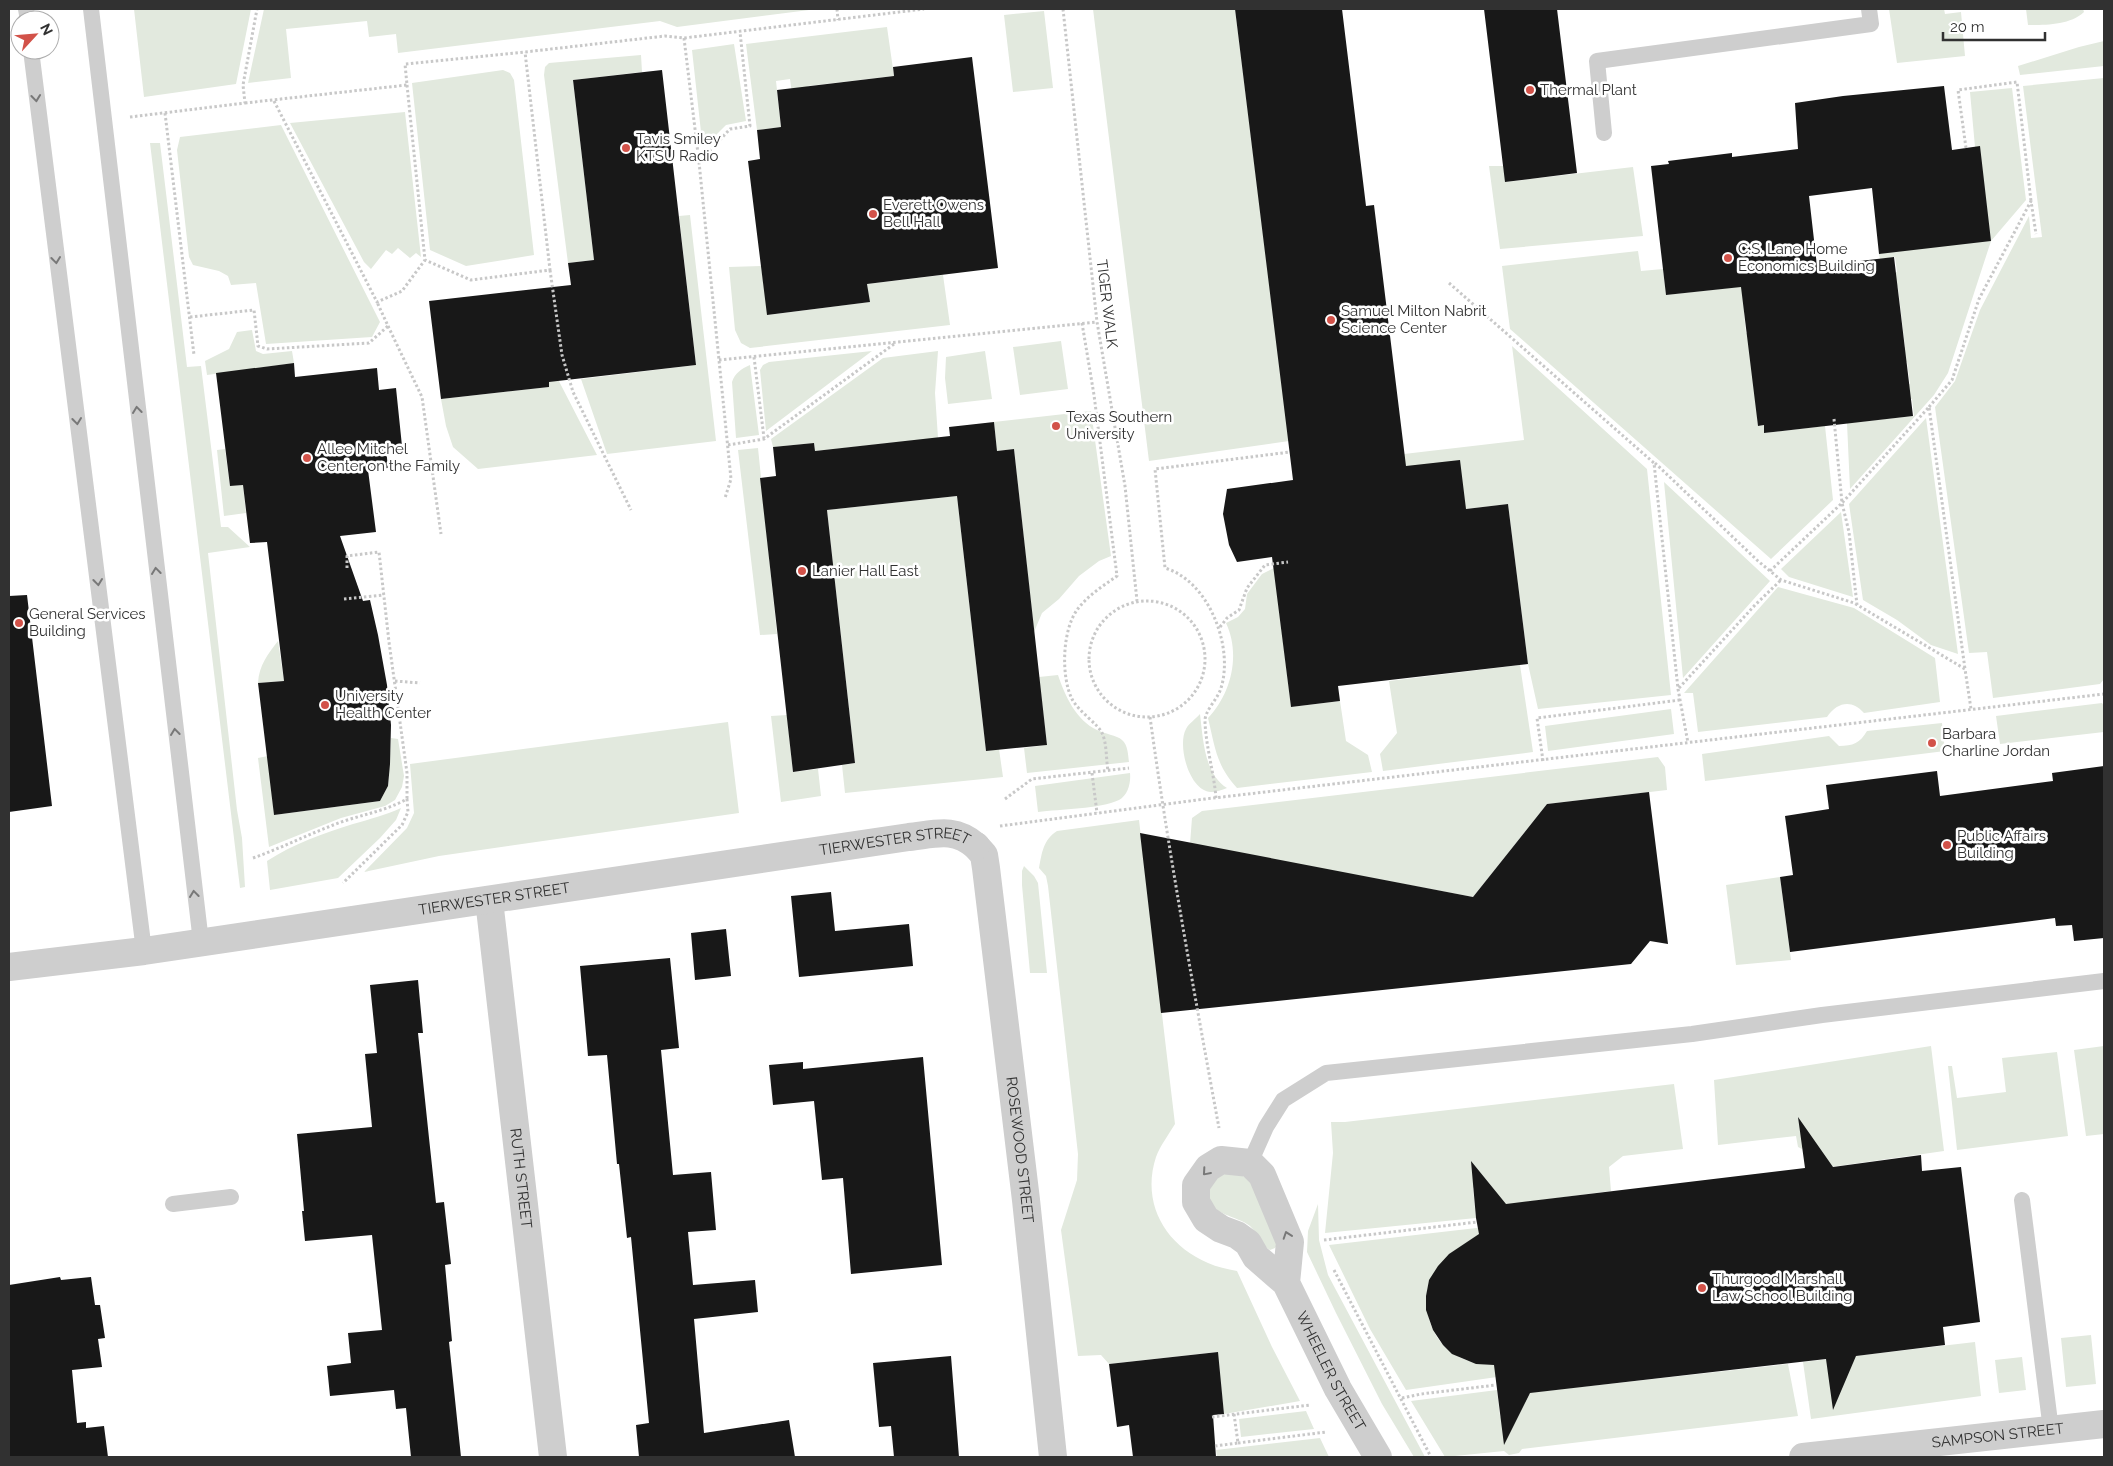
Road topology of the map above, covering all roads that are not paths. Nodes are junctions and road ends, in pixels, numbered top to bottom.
1 (91, 9) edge
2 (1869, 9) edge
3 (32, 60) edge
4 (1604, 132) dead end
5 (976, 846) joint
6 (489, 900) junction
7 (201, 942) junction
8 (144, 951) junction
9 (9, 967) edge
10 (2104, 981) edge
11 (1250, 1163) junction
12 (231, 1197) dead end
13 (2022, 1200) dead end
14 (173, 1204) dead end
15 (1286, 1283) junction
16 (2104, 1424) edge
17 (2051, 1430) junction
18 (553, 1457) edge
19 (1053, 1457) edge
20 (1378, 1457) edge
21 (1802, 1457) edge

7 -> 1 lane
2 - 4 lane
3 -> 8 lane
5 - 6 street, TIERWESTER STREET
5 - 19 street, ROSEWOOD STREET
6 - 7 street, TIERWESTER STREET
6 - 18 street, RUTH STREET
7 - 8 street, TIERWESTER STREET
8 - 9 street, TIERWESTER STREET
10 - 11 lane
15 -> 11 street
11 -> 15 street, WHEELER STREET
12 - 14 lane
13 - 17 lane
15 - 20 street, WHEELER STREET
16 - 17 street, SAMPSON STREET
17 - 21 street, SAMPSON STREET

